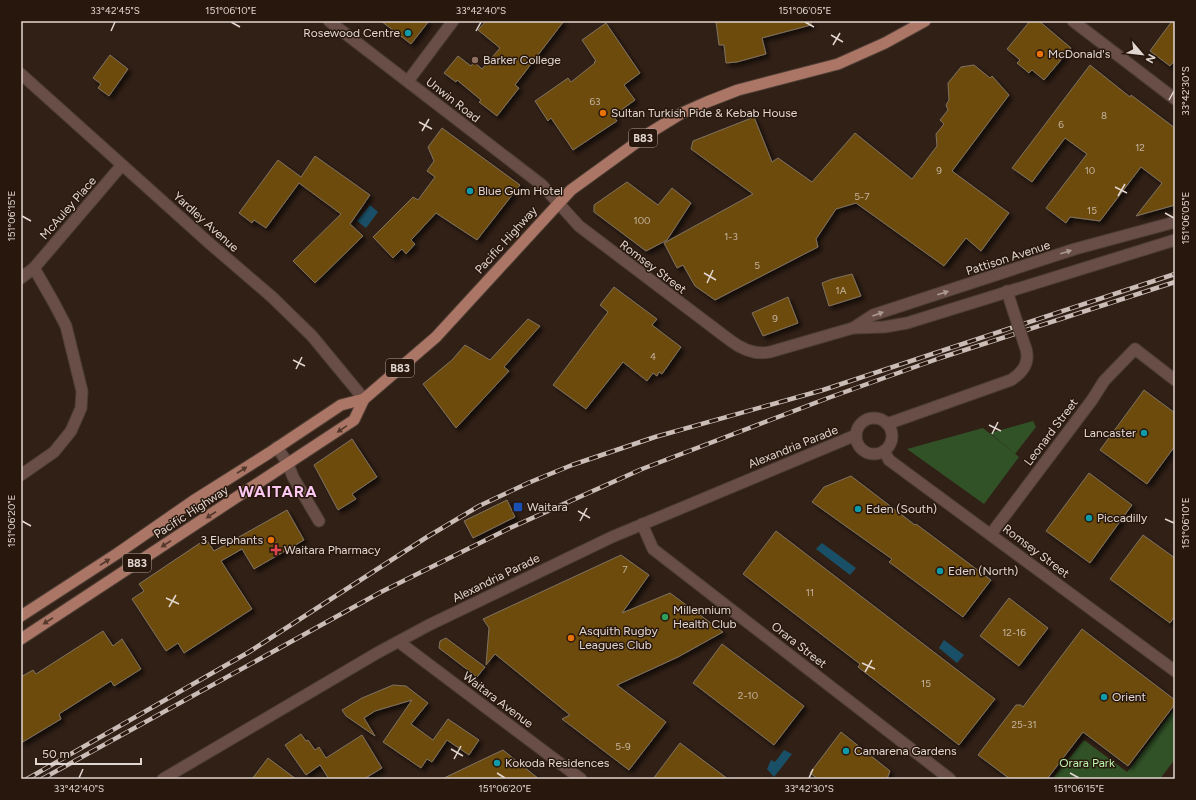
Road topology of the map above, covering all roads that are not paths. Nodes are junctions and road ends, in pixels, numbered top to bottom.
1 (329, 21) edge
2 (453, 21) edge
3 (925, 21) edge
4 (1073, 21) edge
5 (21, 74) edge
6 (408, 81) junction
7 (1175, 99) edge
8 (122, 164) junction
9 (558, 203) junction
10 (1175, 222) edge
11 (1175, 240) edge
12 (34, 268) junction
13 (21, 278) edge
14 (1007, 291) junction
15 (852, 328) junction
16 (738, 346) joint
17 (1175, 380) edge
18 (364, 399) junction
19 (887, 424) junction
20 (856, 435) junction
21 (277, 447) junction
22 (884, 451) junction
23 (288, 464) junction
24 (21, 475) edge
25 (319, 521) dead end
26 (642, 524) junction
27 (991, 534) junction
28 (21, 616) edge
29 (21, 638) edge
30 (399, 642) junction
31 (1175, 671) edge
32 (163, 779) edge
33 (581, 779) edge
34 (950, 779) edge

1 - 6 street, Unwin Road
2 - 6 street
3 - 9 main road, Pacific Highway / B83
4 - 7 street
5 - 8 street, Yardley Avenue
6 - 9 street, Unwin Road
8 - 12 street, McAuley Place
8 - 18 street, Yardley Avenue
9 - 16 street, Romsey Street
9 - 18 main road, Pacific Highway / B83
15 -> 10 street, Pattison Avenue
11 - 14 street, Pattison Avenue
12 - 13 street, McAuley Place
12 - 24 street
14 - 15 street, Pattison Avenue
14 - 19 street, bridge
15 - 16 street, Pattison Avenue
17 - 27 street, Leonard Street
18 - 21 main road, Pacific Highway / B83
18 -> 23 main road, Pacific Highway / B83
19 - 20 street
19 - 22 street
20 - 22 street
20 - 26 street, Alexandria Parade
21 - 23 street
28 -> 21 main road, Pacific Highway / B83
22 - 27 street, Romsey Street
23 - 25 street
23 -> 29 main road, Pacific Highway / B83
26 - 30 street, Alexandria Parade
26 - 34 street, Orara Street
27 - 31 street, Romsey Street
30 - 32 street, Alexandria Parade
30 - 33 street, Waitara Avenue

